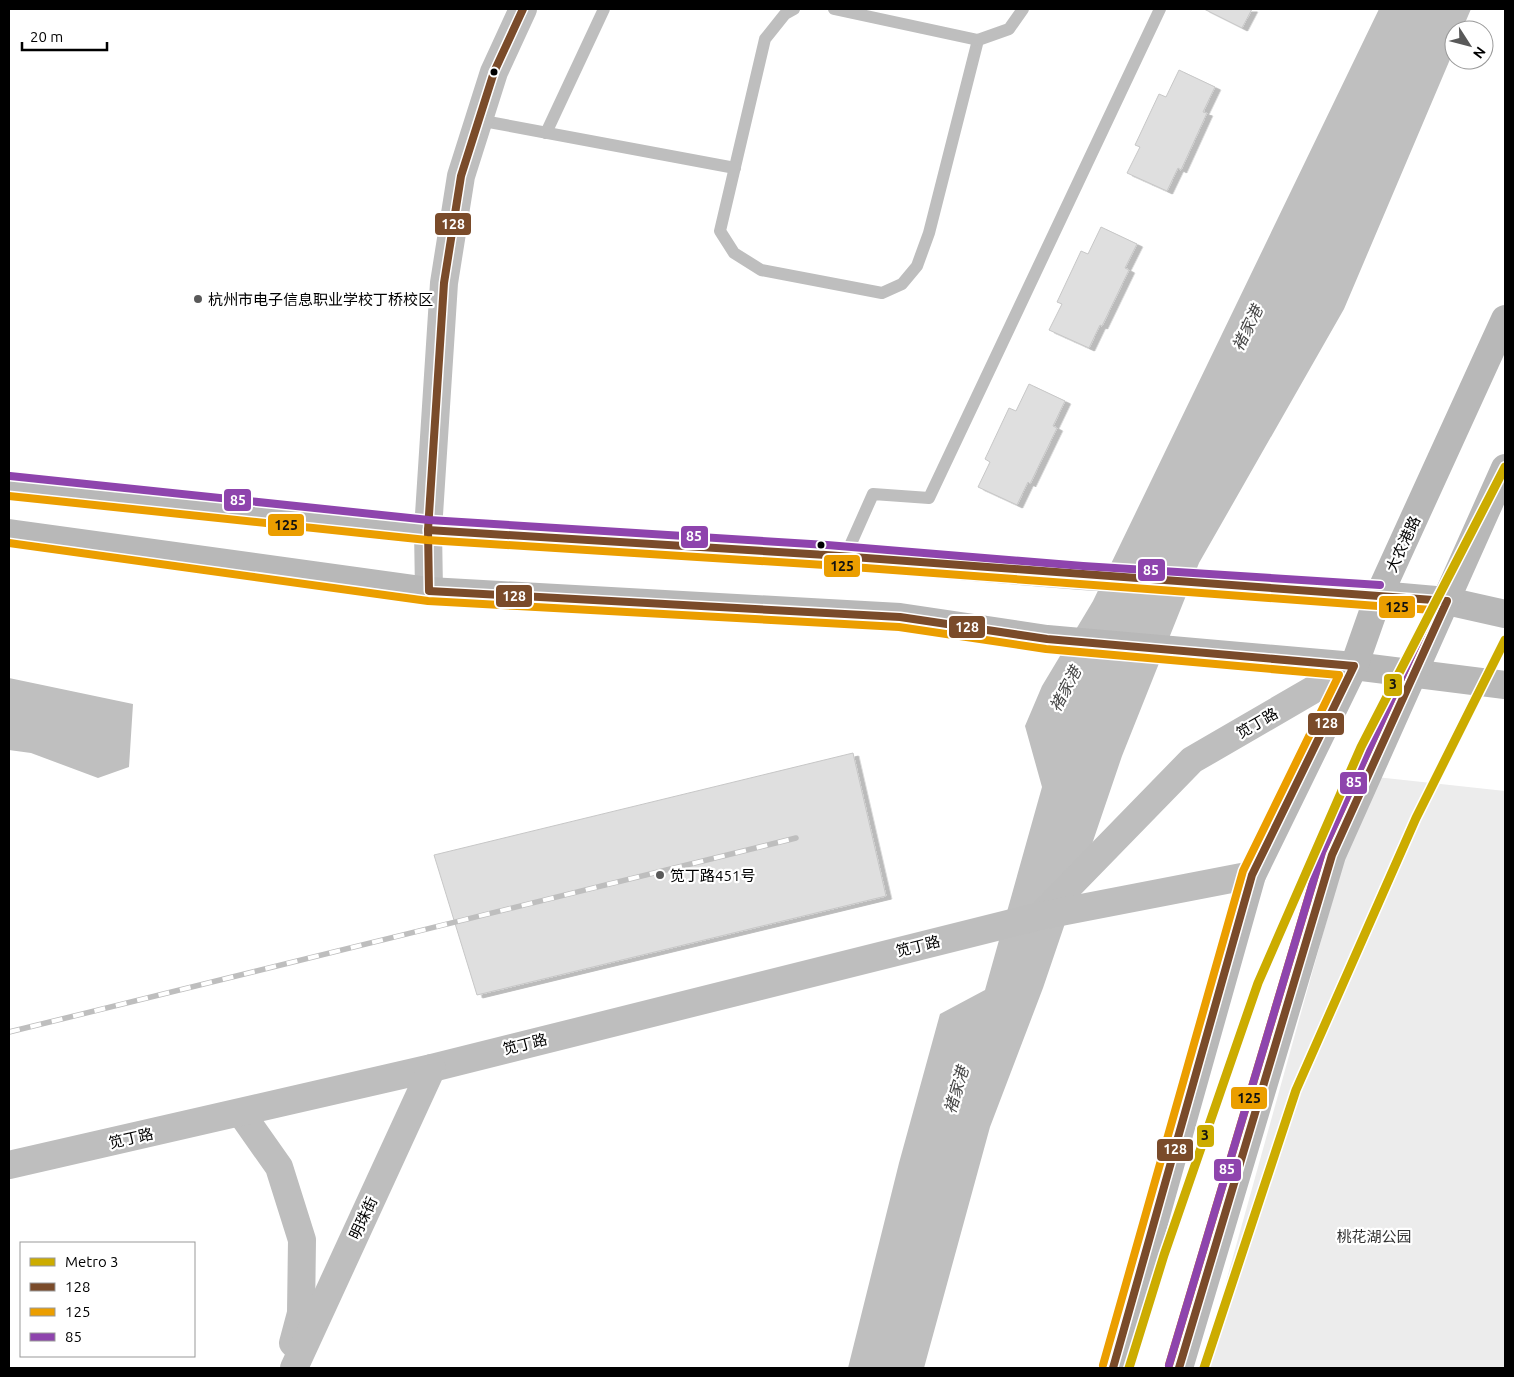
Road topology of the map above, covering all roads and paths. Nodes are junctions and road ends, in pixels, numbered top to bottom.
1 (523, 9) edge
2 (604, 9) edge
3 (794, 9) edge
4 (834, 9) edge
5 (1023, 9) edge
6 (1160, 9) edge
7 (978, 40) junction
8 (478, 120) junction
9 (546, 133) junction
10 (735, 168) junction
11 (1505, 319) edge
12 (1505, 468) edge
13 (9, 486) edge
14 (428, 530) junction
15 (9, 533) edge
16 (845, 557) junction
17 (429, 591) junction
18 (1379, 595) junction
19 (1447, 601) junction
20 (1505, 614) edge
21 (1354, 666) junction
22 (1412, 674) junction
23 (1505, 686) edge
24 (1252, 876) junction
25 (1040, 916) junction
26 (432, 1068) junction
27 (241, 1113) junction
28 (9, 1165) edge
29 (287, 1368) edge
30 (294, 1368) edge
31 (1113, 1368) edge
32 (1179, 1368) edge

1 - 8 street
2 - 9 lane
3 - 10 lane
4 - 7 lane
5 - 7 lane
6 - 16 lane
7 - 10 lane
8 - 9 lane
8 - 14 street
9 - 10 lane
11 - 18 main road, 大农港路
12 - 19 main road
13 - 14 main road
14 - 16 main road
14 - 17 street
15 - 17 main road
16 - 18 main road
17 - 21 main road
18 - 19 main road
18 - 21 main road, 大农港路
19 - 20 main road
19 - 22 main road
21 - 22 main road
21 - 24 main road, 大农港路
21 - 25 street, 笕丁路
22 - 23 main road
22 - 32 main road
24 - 25 street, 笕丁路
24 - 31 main road, 大农港路
25 - 26 street, 笕丁路
26 - 27 street, 笕丁路
26 - 30 street, 明珠街
27 - 28 street, 笕丁路
27 - 29 street

